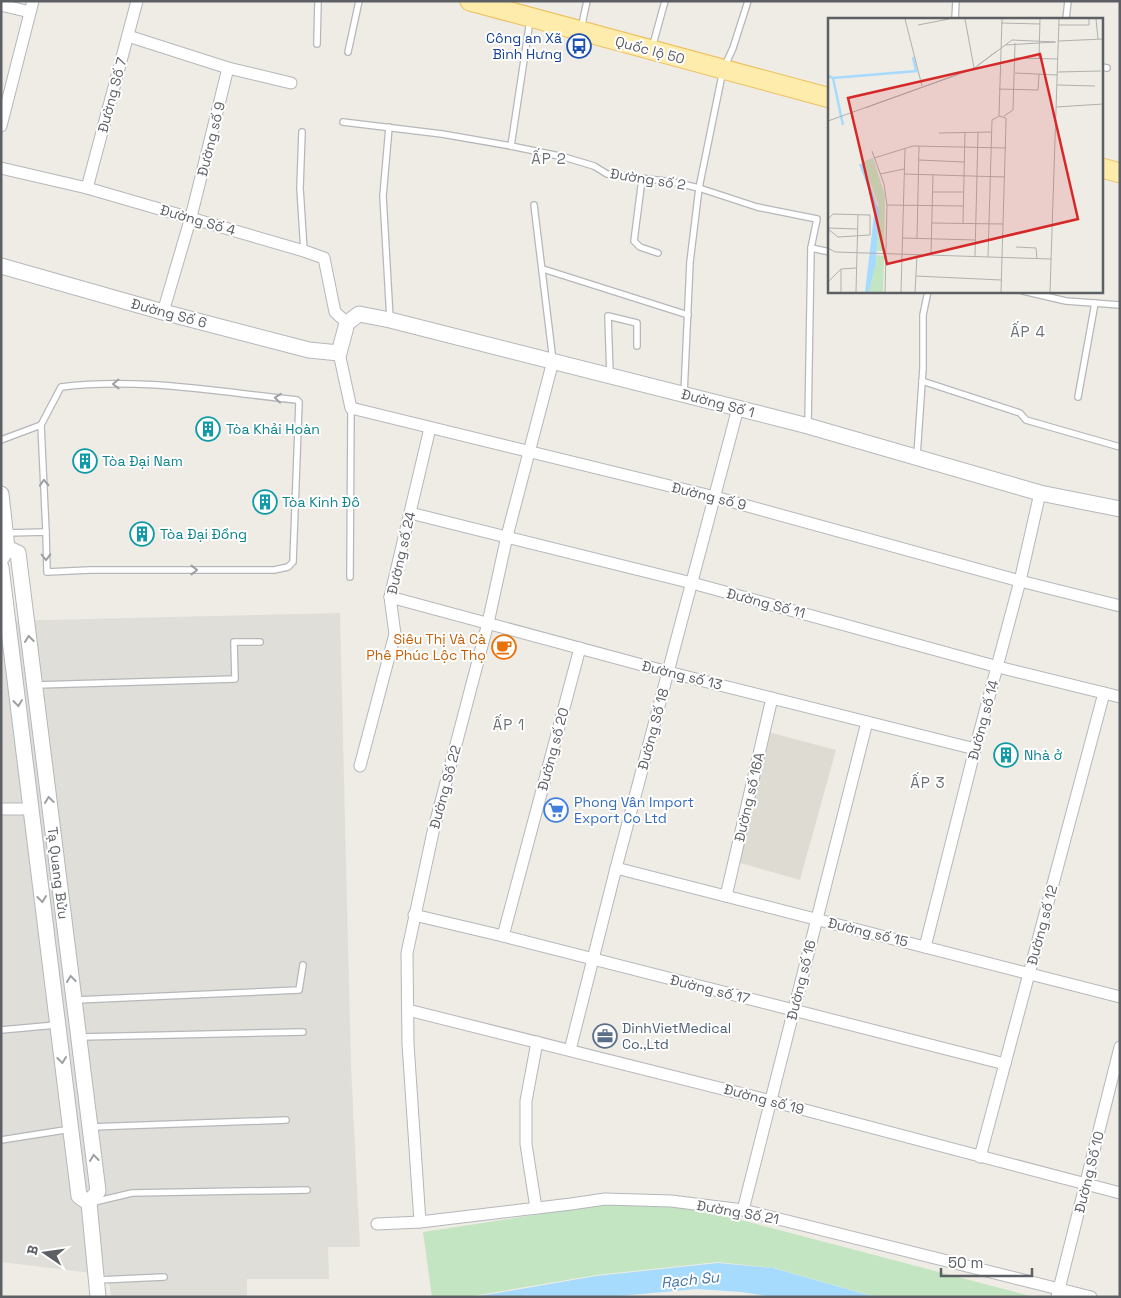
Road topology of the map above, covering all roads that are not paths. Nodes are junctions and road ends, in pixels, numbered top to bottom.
1 (137, 1) edge
2 (318, 1) edge
3 (359, 1) edge
4 (587, 1) edge
5 (665, 1) edge
6 (748, 1) edge
7 (956, 1) edge
8 (1068, 1) edge
9 (483, 3) edge
10 (1, 5) edge
11 (32, 7) edge
12 (530, 18) junction
13 (955, 18) edge
14 (1066, 18) edge
15 (581, 31) junction
16 (128, 36) junction
17 (317, 44) dead end
18 (651, 50) junction
19 (348, 52) dead end
20 (228, 68) junction
21 (723, 70) junction
22 (291, 83) dead end
23 (828, 97) edge
24 (343, 122) dead end
25 (1, 126) edge
26 (389, 127) junction
27 (302, 132) dead end
28 (511, 146) junction
29 (1, 168) edge
30 (1104, 169) edge
31 (1120, 173) edge
32 (642, 179) junction
33 (87, 188) junction
34 (699, 188) junction
35 (534, 204) dead end
36 (191, 218) junction
37 (811, 248) junction
38 (304, 251) junction
39 (828, 252) edge
40 (658, 253) dead end
41 (1, 266) edge
42 (543, 269) junction
43 (928, 292) edge
44 (1028, 292) edge
45 (1095, 303) junction
46 (1120, 305) edge
47 (163, 312) junction
48 (688, 315) junction
49 (390, 320) junction
50 (347, 323) junction
51 (637, 346) dead end
52 (339, 353) junction
53 (554, 360) junction
54 (610, 375) junction
55 (922, 381) junction
56 (684, 394) junction
57 (1078, 397) dead end
58 (351, 408) junction
59 (738, 408) junction
60 (41, 425) junction
61 (808, 426) junction
62 (430, 428) junction
63 (1, 440) edge
64 (1120, 447) edge
65 (528, 452) junction
66 (917, 458) junction
67 (1040, 493) junction
68 (1, 494) edge
69 (714, 497) junction
70 (1120, 509) edge
71 (410, 513) junction
72 (46, 532) junction
73 (5, 533) junction
74 (507, 536) junction
75 (4, 553) edge
76 (1, 568) edge
77 (350, 577) dead end
78 (1020, 581) junction
79 (692, 583) junction
80 (390, 597) junction
81 (1120, 606) edge
82 (488, 623) junction
83 (260, 642) dead end
84 (580, 648) junction
85 (998, 667) junction
86 (668, 672) junction
87 (35, 685) junction
88 (1104, 693) junction
89 (1120, 697) edge
90 (772, 698) junction
91 (867, 722) junction
92 (975, 749) junction
93 (360, 766) dead end
94 (1, 809) edge
95 (31, 809) junction
96 (57, 867) junction
97 (616, 868) junction
98 (39, 870) junction
99 (726, 896) junction
100 (414, 916) junction
101 (817, 919) junction
102 (503, 936) junction
103 (925, 947) junction
104 (593, 959) junction
105 (303, 965) dead end
106 (1029, 973) junction
107 (1120, 997) edge
108 (74, 1000) junction
109 (408, 1010) junction
110 (794, 1010) junction
111 (58, 1024) junction
112 (1, 1030) edge
113 (303, 1032) dead end
114 (79, 1037) junction
115 (537, 1042) junction
116 (1120, 1047) edge
117 (570, 1050) junction
118 (1005, 1064) junction
119 (1115, 1092) edge
120 (771, 1101) junction
121 (286, 1120) dead end
122 (90, 1127) junction
123 (71, 1129) junction
124 (1, 1140) edge
125 (980, 1157) junction
126 (1086, 1184) junction
127 (307, 1190) dead end
128 (1120, 1193) edge
129 (89, 1203) junction
130 (536, 1208) junction
131 (743, 1210) junction
132 (420, 1222) junction
133 (377, 1224) dead end
134 (164, 1277) dead end
135 (96, 1280) junction
136 (1058, 1293) edge
137 (98, 1297) edge
138 (1091, 1297) edge

1 - 16 street, Đường Số 7
2 - 17 lane
3 - 19 lane
4 - 15 lane
5 - 18 lane
6 - 21 lane
7 - 13 lane
8 - 14 lane
9 - 12 main road, Quốc lộ 50
10 - 11 street
11 - 25 street
12 - 15 main road, Quốc lộ 50
12 - 28 lane
15 - 18 main road, Quốc lộ 50
16 - 20 street
16 - 33 street, Đường Số 7
18 - 21 main road, Quốc lộ 50
20 - 22 street
20 - 36 street, Đường số 9
21 - 23 main road, Quốc lộ 50
21 - 34 lane
24 - 26 lane, Đường số 2
26 - 28 lane, Đường số 2
26 - 49 lane
27 - 38 lane
28 - 32 lane, Đường số 2
29 - 33 street, Đường Số 4
30 - 31 main road
32 - 34 lane, Đường số 2
32 - 40 lane
33 - 36 street, Đường Số 4
34 - 37 lane, Đường số 2
34 - 48 lane
35 - 42 lane
36 - 38 street, Đường Số 4
36 - 47 street, Đường số 9
37 - 39 lane
37 - 61 lane
38 - 50 street, Đường Số 4
41 - 47 street, Đường Số 6
42 - 48 lane
42 - 53 lane
43 - 55 lane
44 - 45 lane
45 - 46 lane
45 - 57 lane
47 - 52 street, Đường Số 6
48 - 56 lane
49 - 50 street, Đường Số 1
49 - 53 street, Đường Số 1
50 - 52 street
51 - 54 lane
52 - 58 street
53 - 54 street, Đường Số 1
53 - 65 street, Đường Số 22
54 - 56 street, Đường Số 1
55 - 64 lane
55 - 66 lane
56 - 59 street, Đường Số 1
58 - 62 street, Đường số 9
58 - 77 lane
59 - 61 street, Đường Số 1
59 - 69 street, Đường Số 18
60 - 63 lane
72 -> 60 lane
72 -> 60 lane
61 - 66 street, Đường Số 1
62 - 65 street, Đường số 9
62 - 71 street, Đường số 24
65 - 69 street, Đường số 9
65 - 74 street, Đường Số 22
66 - 67 street, Đường Số 1
67 - 70 street, Đường Số 1
67 - 78 street, Đường số 14
68 - 73 street, Tạ Quang Bửu
69 - 78 street, Đường số 9
69 - 79 street, Đường Số 18
71 - 74 street, Đường Số 11
71 - 80 street, Đường số 24
72 - 73 lane
73 - 75 street, Tạ Quang Bửu
74 - 79 street, Đường Số 11
74 - 82 street, Đường Số 22
87 -> 75 street, Tạ Quang Bửu
76 -> 95 street, Tạ Quang Bửu
78 - 81 street, Đường số 9
78 - 85 street, Đường số 14
79 - 85 street, Đường Số 11
79 - 86 street, Đường Số 18
80 - 82 street, Đường số 13
80 - 93 street, Đường số 24
82 - 84 street, Đường số 13
82 - 100 street, Đường Số 22
83 - 87 lane
84 - 86 street, Đường số 13
84 - 102 street, Đường số 20
85 - 88 street, Đường Số 11
85 - 92 street, Đường số 14
86 - 90 street, Đường số 13
86 - 97 street, Đường Số 18
96 -> 87 street, Tạ Quang Bửu
88 - 89 street, Đường Số 11
88 - 106 street, Đường số 12
90 - 91 street, Đường số 13
90 - 99 street, Đường số 16A
91 - 92 street, Đường số 13
91 - 101 street, Đường số 16
92 - 103 street, Đường số 14
94 - 95 street
95 - 98 street, Tạ Quang Bửu
96 - 98 street
108 -> 96 street, Tạ Quang Bửu
97 - 99 street, Đường số 15
97 - 104 street, Đường Số 18
98 -> 111 street, Tạ Quang Bửu
99 - 101 street, Đường số 15
100 - 102 street, Đường số 17
100 - 109 street, Đường Số 22
101 - 103 street, Đường số 15
101 - 110 street, Đường số 16
102 - 104 street, Đường số 17
103 - 106 street, Đường số 15
104 - 110 street, Đường số 17
104 - 117 street, Đường Số 18
105 - 108 lane
106 - 107 street, Đường số 15
106 - 118 street, Đường số 12
108 - 114 street, Tạ Quang Bửu
109 - 115 street, Đường số 19
109 - 132 street, Đường Số 22
110 - 118 street, Đường số 17
110 - 120 street, Đường số 16
111 - 112 lane
111 -> 123 street, Tạ Quang Bửu
113 - 114 lane
114 - 122 street, Tạ Quang Bửu
115 - 117 street, Đường số 19
115 - 130 street
116 - 119 street, Đường Số 10
117 - 120 street, Đường số 19
118 - 125 street, Đường số 12
119 - 126 street, Đường Số 10
120 - 125 street, Đường số 19
120 - 131 street, Đường số 16
121 - 122 lane
129 -> 122 street, Tạ Quang Bửu
123 - 124 lane
123 - 129 street, Tạ Quang Bửu
125 - 126 street, Đường số 19
126 - 128 street, Đường số 19
126 - 136 street, Đường Số 10
127 - 129 lane
129 - 135 street, Tạ Quang Bửu
130 - 131 street, Đường Số 21
130 - 132 street, Đường Số 21
131 - 136 street, Đường Số 21
132 - 133 street, Đường Số 21
134 - 135 lane
135 - 137 street, Tạ Quang Bửu
136 - 138 street, Đường Số 21

